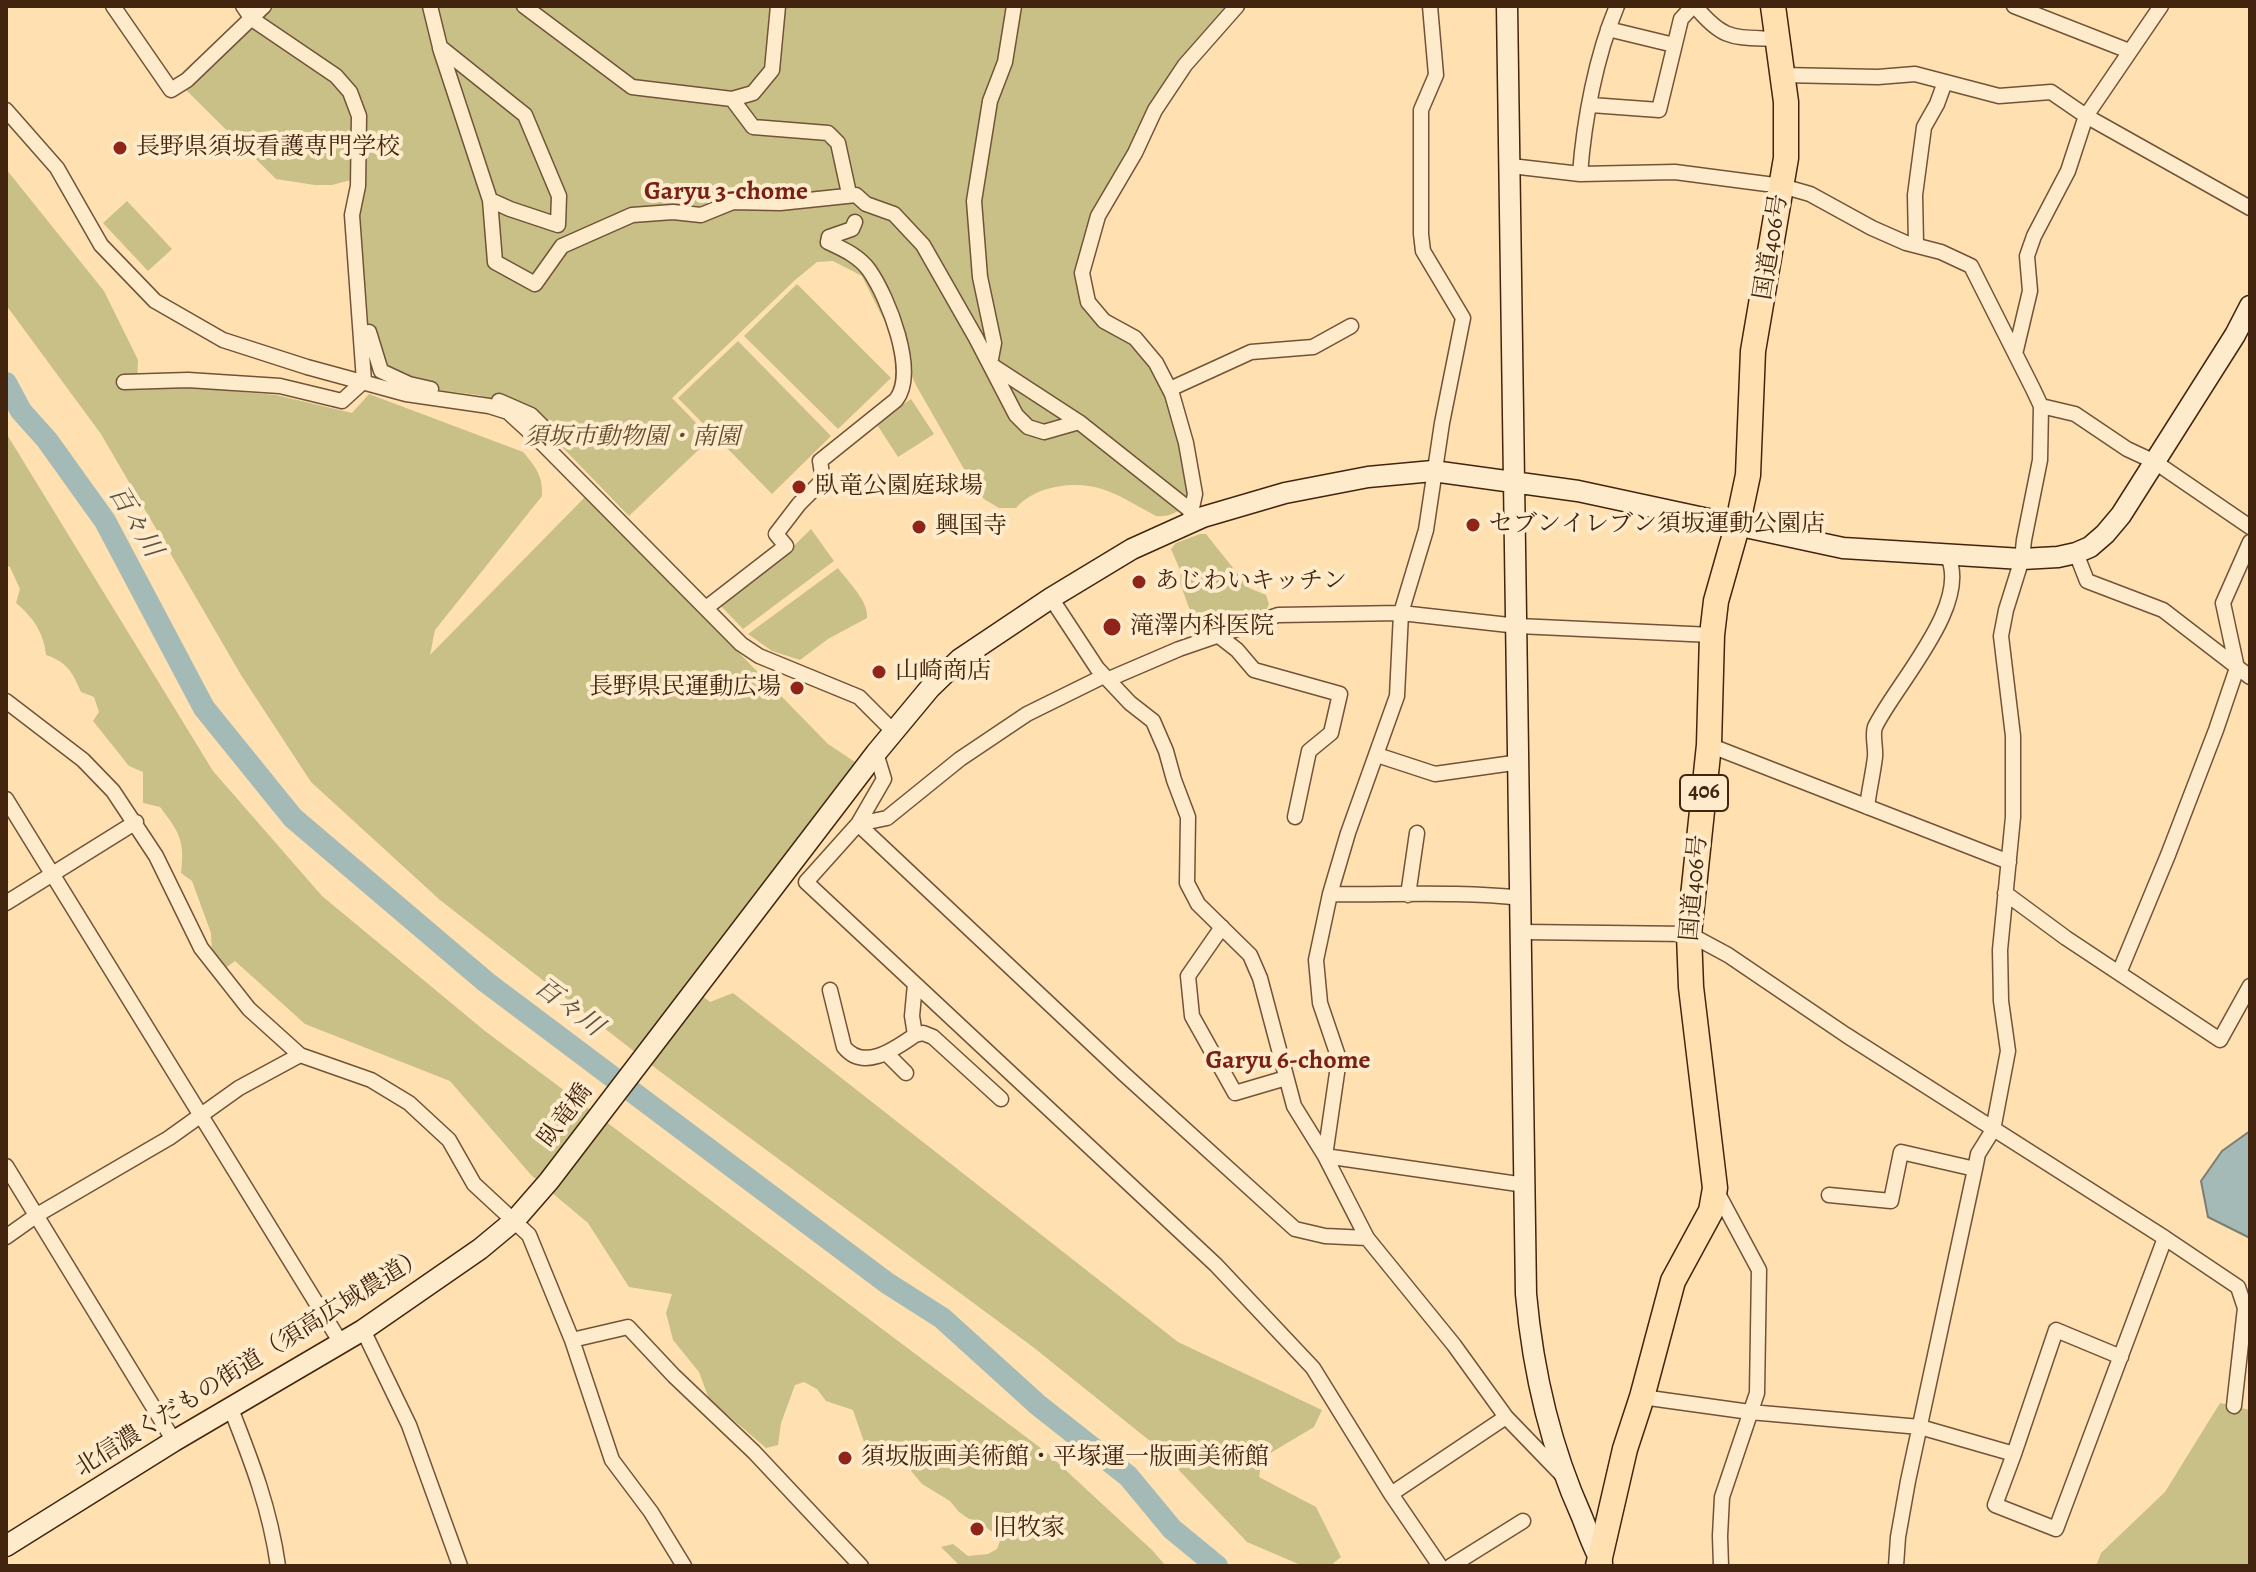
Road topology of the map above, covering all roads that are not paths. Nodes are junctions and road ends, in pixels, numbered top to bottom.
1 (113, 6) edge
2 (243, 6) edge
3 (264, 6) edge
4 (430, 6) edge
5 (524, 6) edge
6 (778, 6) edge
7 (1014, 6) edge
8 (1237, 6) edge
9 (1430, 6) edge
10 (1507, 6) edge
11 (1617, 6) edge
12 (1694, 6) edge
13 (1773, 6) edge
14 (2014, 6) edge
15 (2161, 6) edge
16 (252, 19) junction
17 (1608, 29) junction
18 (1776, 39) junction
19 (1674, 45) junction
20 (440, 47) junction
21 (2129, 51) junction
22 (1782, 75) junction
23 (1945, 82) junction
24 (732, 99) junction
25 (1591, 105) junction
26 (6, 110) edge
27 (2086, 116) junction
28 (1511, 166) junction
29 (1580, 174) junction
30 (362, 186) dead end
31 (1782, 186) junction
32 (848, 194) junction
33 (490, 200) junction
34 (2250, 208) edge
35 (855, 222) dead end
36 (1916, 244) junction
37 (2250, 306) edge
38 (1351, 326) dead end
39 (2016, 350) junction
40 (990, 364) junction
41 (364, 381) junction
42 (124, 382) dead end
43 (1170, 389) junction
44 (2041, 406) junction
45 (1079, 422) junction
46 (545, 429) dead end
47 (2155, 462) junction
48 (1433, 471) junction
49 (1515, 482) junction
50 (1190, 517) junction
51 (1737, 527) junction
52 (2250, 527) edge
53 (2250, 542) edge
54 (2076, 553) junction
55 (1947, 555) junction
56 (2022, 559) junction
57 (1051, 598) junction
58 (706, 608) junction
59 (1401, 613) junction
60 (1518, 626) junction
61 (1712, 635) junction
62 (1219, 636) junction
63 (2237, 668) junction
64 (2250, 677) edge
65 (1109, 679) junction
66 (6, 701) edge
67 (894, 732) junction
68 (1709, 745) junction
69 (876, 753) junction
70 (1377, 755) junction
71 (1520, 762) junction
72 (6, 799) edge
73 (1867, 807) junction
74 (1295, 817) dead end
75 (136, 822) junction
76 (858, 824) junction
77 (1417, 833) dead end
78 (2009, 862) junction
79 (52, 874) junction
80 (2005, 893) junction
81 (1330, 894) junction
82 (1408, 895) junction
83 (1522, 898) junction
84 (6, 903) edge
85 (1222, 927) junction
86 (1523, 932) junction
87 (1689, 934) junction
88 (2119, 973) junction
89 (915, 984) junction
90 (2250, 986) edge
91 (830, 990) dead end
92 (915, 1035) junction
93 (886, 1053) junction
94 (300, 1055) junction
95 (906, 1073) dead end
96 (1286, 1078) junction
97 (1001, 1099) dead end
98 (202, 1115) junction
99 (1993, 1130) junction
100 (1325, 1156) junction
101 (6, 1166) edge
102 (1975, 1169) junction
103 (549, 1181) joint
104 (1525, 1185) junction
105 (1715, 1188) junction
106 (1829, 1195) dead end
107 (37, 1215) junction
108 (515, 1220) junction
109 (6, 1237) edge
110 (1367, 1238) junction
111 (2165, 1238) junction
112 (363, 1330) junction
113 (572, 1340) junction
114 (341, 1343) junction
115 (2121, 1357) junction
116 (1642, 1397) junction
117 (2234, 1406) dead end
118 (231, 1409) junction
119 (1750, 1412) junction
120 (1506, 1417) junction
121 (1920, 1427) junction
122 (174, 1441) junction
123 (2014, 1454) junction
124 (1563, 1476) junction
125 (1391, 1494) junction
126 (1523, 1521) dead end
127 (8, 1541) edge
128 (1600, 1564) edge
129 (278, 1566) edge
130 (460, 1566) edge
131 (684, 1566) edge
132 (861, 1566) edge
133 (1440, 1566) edge
134 (1451, 1566) edge
135 (1721, 1566) edge
136 (1896, 1566) edge

1 - 16 street
2 - 16 street
3 - 16 street
4 - 20 street
5 - 24 street
6 - 24 street
7 - 40 street
8 - 43 street
9 - 48 street
10 - 28 street
11 - 17 street
12 - 18 street
12 - 19 street
13 - 18 highway, 国道406号 / 406
14 - 21 street
15 - 21 street
16 - 41 street
17 - 19 street
17 - 25 street
18 - 22 highway, 国道406号 / 406
19 - 25 street
20 - 33 street
20 - 33 street
21 - 27 street
22 - 23 street
22 - 31 highway, 国道406号 / 406
23 - 27 street
23 - 36 street
24 - 32 street
25 - 29 street
26 - 41 street
27 - 34 street
27 - 39 street
28 - 29 street
28 - 49 street
29 - 31 street
30 - 46 street
31 - 36 street
31 - 51 highway, 国道406号 / 406
32 - 33 street
32 - 40 street
35 - 58 street
36 - 39 street
37 - 47 street
38 - 43 street
39 - 44 street
40 - 45 street
40 - 45 street
41 - 42 street
41 - 58 street
43 - 50 street
44 - 47 street
44 - 56 street
45 - 50 street
47 - 52 street
47 - 54 street
48 - 49 street
48 - 50 street
48 - 59 street
49 - 51 street
49 - 60 street
50 - 57 street
51 - 55 street
51 - 61 highway, 国道406号 / 406
53 - 63 street
54 - 56 street
54 - 63 street
55 - 56 street
55 - 73 street
56 - 78 street
57 - 65 street
57 - 67 street
58 - 67 street
59 - 60 street
59 - 62 street
59 - 70 street
60 - 61 street
60 - 71 street
61 - 68 highway, 国道406号 / 406
62 - 65 street
62 - 74 street
63 - 64 street
63 - 88 street
65 - 76 street
65 - 85 street
66 - 75 street
67 - 69 street
68 - 73 street
68 - 87 highway, 国道406号 / 406
69 - 76 street
69 - 103 street, 臥竜橋
70 - 71 street
70 - 81 street
71 - 83 street
72 - 79 street
73 - 78 street
75 - 79 street
75 - 94 street
76 - 89 street
76 - 110 street
77 - 82 street
78 - 80 street
79 - 84 street
79 - 98 street
80 - 88 street
80 - 99 street
81 - 82 street
81 - 100 street
82 - 83 street
83 - 86 street
85 - 96 street
85 - 96 street
86 - 87 street
86 - 104 street
87 - 99 street
87 - 105 highway, 国道406号 / 406
88 - 90 street
89 - 92 street
89 - 125 street
91 - 93 street
92 - 93 street
92 - 97 street
93 - 95 street
94 - 98 street
94 - 108 street
96 - 100 street
98 - 107 street
98 - 114 street
99 - 102 street
99 - 111 street
100 - 104 street
100 - 110 street
101 - 107 street
102 - 106 street
102 - 121 street
103 - 108 street, 北信濃くだもの街道（須高広域農道）
104 - 124 street
105 - 116 highway, 国道406号 / 406
105 - 119 street
107 - 109 street
107 - 122 street
108 - 112 street, 北信濃くだもの街道（須高広域農道）
108 - 113 street
110 - 120 street
111 - 115 street
111 - 117 street
112 - 114 street, 北信濃くだもの街道（須高広域農道）
112 - 130 street
113 - 131 street
113 - 132 street
114 - 118 street, 北信濃くだもの街道（須高広域農道）
115 - 123 street
115 - 123 street
116 - 119 street
116 - 128 highway, 国道406号 / 406
118 - 122 street, 北信濃くだもの街道（須高広域農道）
118 - 129 street
119 - 121 street
119 - 135 street
120 - 124 street
120 - 125 street
121 - 123 street
121 - 136 street
122 - 127 street, 北信濃くだもの街道（須高広域農道）
124 - 128 street
125 - 133 street
126 - 134 street

